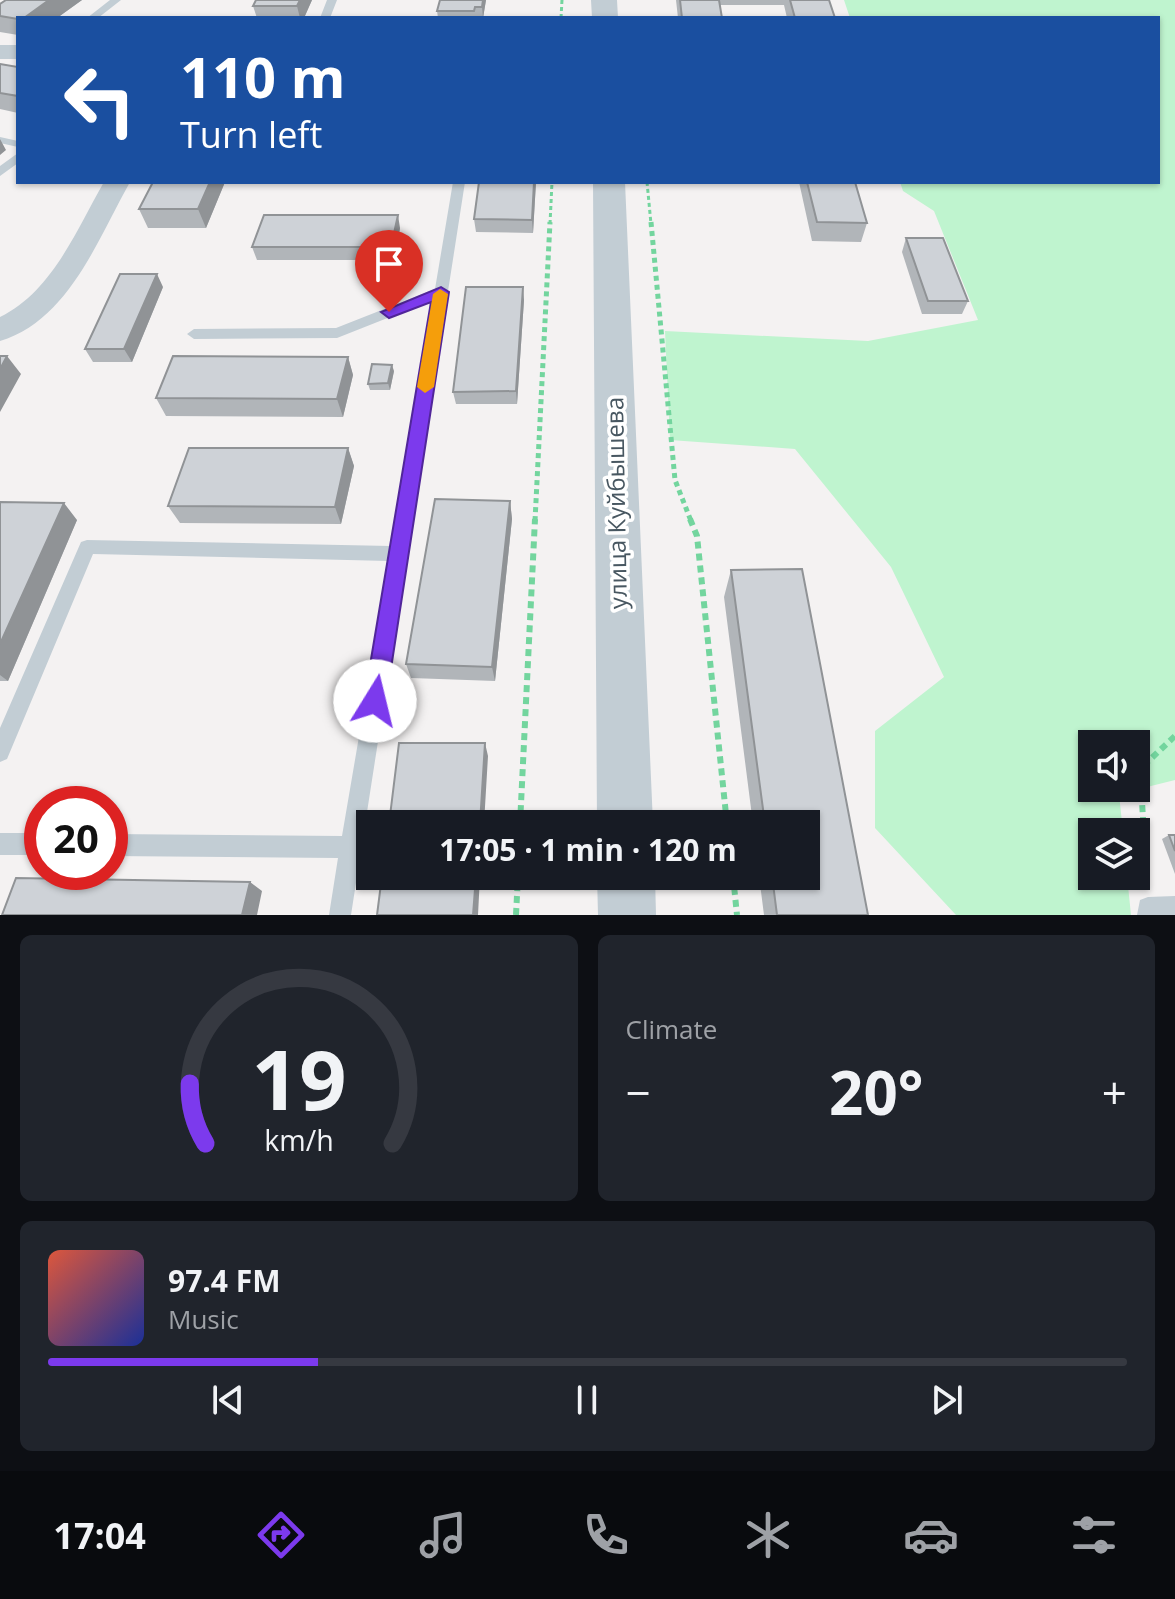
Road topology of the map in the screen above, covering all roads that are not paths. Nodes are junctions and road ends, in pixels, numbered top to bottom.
1 (116, 0) edge
2 (95, 16) edge
3 (16, 159) edge
4 (0, 172) edge
5 (116, 184) edge
6 (459, 184) edge
7 (609, 184) edge
8 (441, 292) junction
9 (0, 330) edge
10 (194, 334) dead end
11 (398, 554) junction
12 (0, 752) edge
13 (625, 810) edge
14 (0, 844) edge
15 (24, 844) edge
16 (128, 845) edge
17 (351, 847) junction
18 (626, 890) edge
19 (1175, 907) edge
20 (1148, 912) edge
21 (340, 915) edge
22 (627, 915) edge

1 - 2 lane
3 - 4 lane
5 - 9 street
6 - 8 lane
7 - 13 street, улица Куйбышева
8 - 10 lane
8 - 11 lane
11 - 12 lane
11 - 17 lane
14 - 15 lane
16 - 17 lane
17 - 21 lane
18 - 22 street
19 - 20 lane

